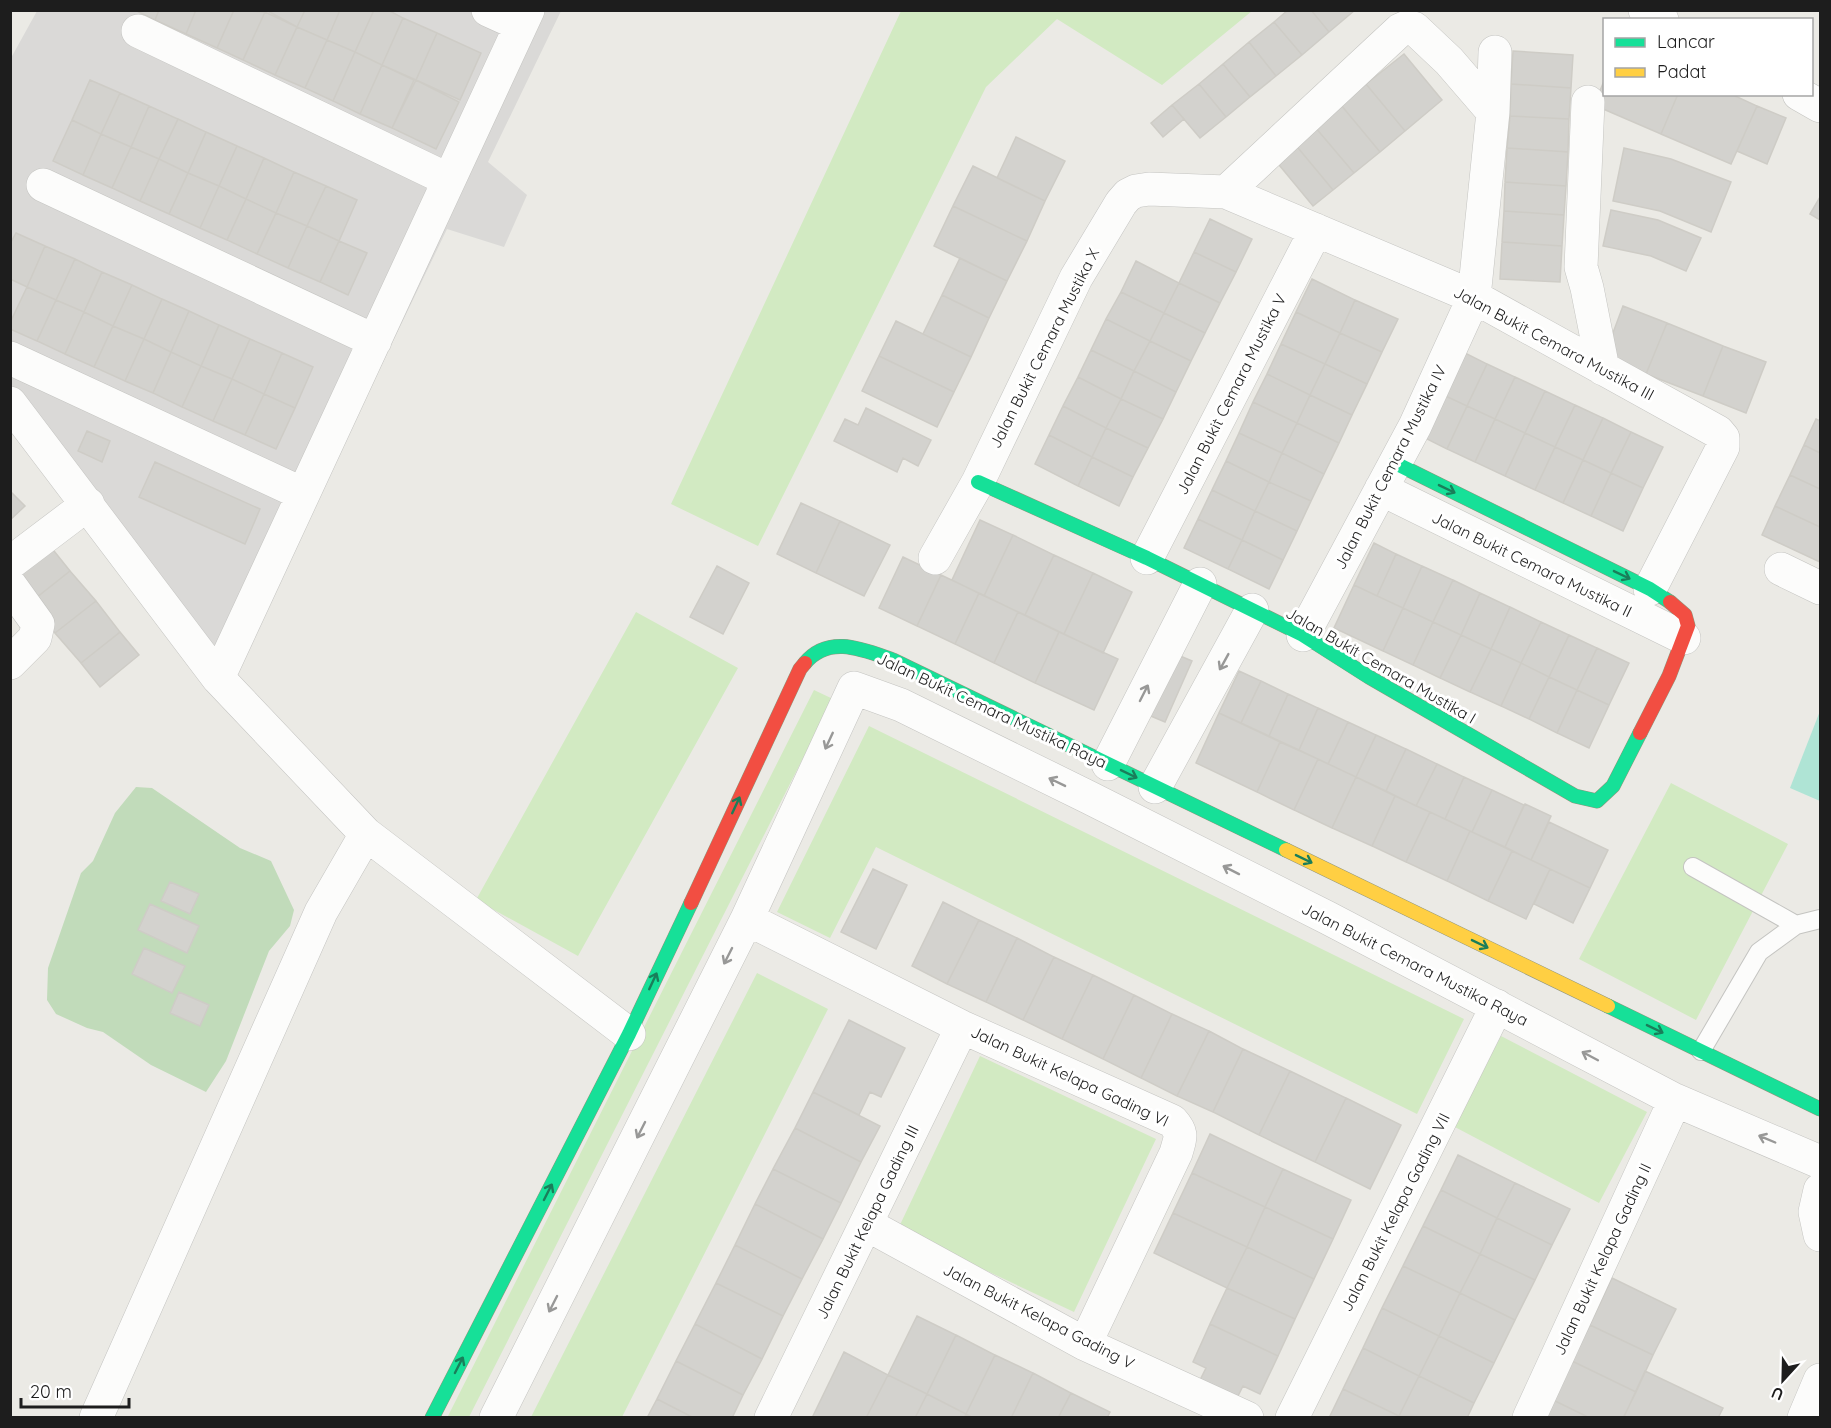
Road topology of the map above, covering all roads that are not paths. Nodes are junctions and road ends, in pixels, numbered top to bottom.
1 (488, 10) edge
2 (1645, 10) edge
3 (525, 18) edge
4 (1659, 18) edge
5 (138, 31) dead end
6 (1495, 52) dead end
7 (1803, 96) edge
8 (1588, 102) dead end
9 (1821, 106) edge
10 (1493, 112) junction
11 (450, 180) junction
12 (43, 185) dead end
13 (1226, 192) junction
14 (1316, 230) junction
15 (1474, 297) junction
16 (375, 341) junction
17 (10, 358) edge
18 (1603, 369) junction
19 (10, 403) edge
20 (1388, 476) junction
21 (978, 482) junction
22 (303, 494) junction
23 (88, 504) junction
24 (935, 558) dead end
25 (1147, 558) junction
26 (10, 563) edge
27 (1781, 568) dead end
28 (1200, 584) junction
29 (10, 585) edge
30 (1821, 588) edge
31 (1650, 589) junction
32 (1252, 610) junction
33 (1303, 635) junction
34 (1684, 638) junction
35 (847, 645) junction
36 (10, 663) edge
37 (218, 678) junction
38 (854, 688) junction
39 (1108, 764) junction
40 (1155, 787) junction
41 (366, 834) junction
42 (1284, 849) junction
43 (1693, 867) dead end
44 (1267, 888) junction
45 (747, 919) junction
46 (1821, 919) edge
47 (1796, 925) junction
48 (1497, 1006) junction
49 (962, 1027) junction
50 (629, 1034) junction
51 (1701, 1051) junction
52 (1675, 1100) junction
53 (1821, 1109) edge
54 (1821, 1162) edge
55 (1821, 1190) edge
56 (866, 1224) junction
57 (1821, 1235) edge
58 (1085, 1344) junction
59 (1821, 1380) edge
60 (96, 1418) edge
61 (432, 1418) edge
62 (496, 1418) edge
63 (771, 1418) edge
64 (1247, 1418) edge
65 (1292, 1418) edge
66 (1529, 1418) edge
67 (1804, 1418) edge

1 - 3 street
2 - 4 street
3 - 11 street
5 - 11 street
6 - 10 street, Jalan Bukit Cemara Mustika IV
7 - 9 street
8 - 18 street
10 - 13 street
10 - 15 street, Jalan Bukit Cemara Mustika IV
11 - 16 street
12 - 16 street
13 - 14 street, Jalan Bukit Cemara Mustika III
13 - 21 street, Jalan Bukit Cemara Mustika X
14 - 15 street, Jalan Bukit Cemara Mustika III
14 - 25 street, Jalan Bukit Cemara Mustika V
15 - 18 street, Jalan Bukit Cemara Mustika III
15 - 20 street, Jalan Bukit Cemara Mustika IV
16 - 22 street
17 - 22 street
18 - 31 street, Jalan Bukit Cemara Mustika III
19 - 23 street
20 -> 31 street
20 - 33 street, Jalan Bukit Cemara Mustika IV
20 - 34 street, Jalan Bukit Cemara Mustika II
21 - 24 street, Jalan Bukit Cemara Mustika X
21 - 25 street, Jalan Bukit Cemara Mustika I
22 - 37 street
23 - 26 street
23 - 37 street
25 - 28 street, Jalan Bukit Cemara Mustika I
27 - 30 street
28 - 32 street, Jalan Bukit Cemara Mustika I
39 -> 28 street
29 - 36 street
31 - 34 street
32 - 33 street, Jalan Bukit Cemara Mustika I
32 -> 40 street
33 - 34 street, Jalan Bukit Cemara Mustika I
35 - 38 street, Jalan Bukit Cemara Mustika Raya
35 - 39 street, Jalan Bukit Cemara Mustika Raya
50 -> 35 street
37 - 41 street
44 -> 38 street, Jalan Bukit Cemara Mustika Raya
38 -> 45 street
39 -> 40 street, Jalan Bukit Cemara Mustika Raya
40 - 42 street, Jalan Bukit Cemara Mustika Raya
41 - 50 street
41 - 60 street
42 - 44 street
42 -> 51 street, Jalan Bukit Cemara Mustika Raya
43 - 47 lane
44 - 48 street, Jalan Bukit Cemara Mustika Raya
45 - 49 street, Jalan Bukit Kelapa Gading VI
45 -> 62 street
46 - 47 lane
47 - 51 lane
52 -> 48 street, Jalan Bukit Cemara Mustika Raya
48 - 65 street, Jalan Bukit Kelapa Gading VII
49 - 56 street, Jalan Bukit Kelapa Gading III
49 - 58 street, Jalan Bukit Kelapa Gading VI
61 -> 50 street
51 - 53 street, Jalan Bukit Cemara Mustika Raya
54 -> 52 street, Jalan Bukit Cemara Mustika Raya
52 - 66 street, Jalan Bukit Kelapa Gading II
55 - 57 street
56 - 58 street, Jalan Bukit Kelapa Gading V
56 - 63 street, Jalan Bukit Kelapa Gading III
58 - 64 street, Jalan Bukit Kelapa Gading V
59 - 67 street

